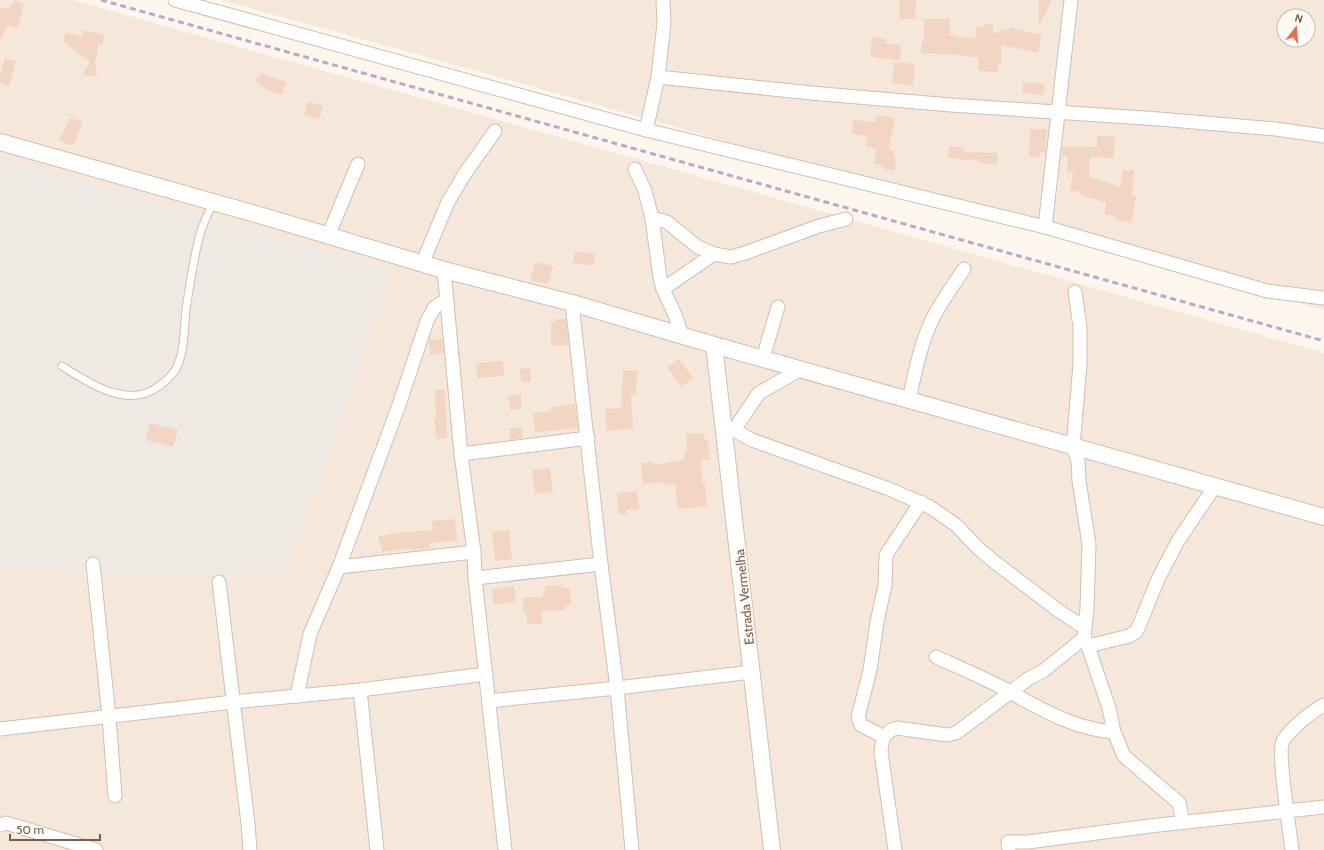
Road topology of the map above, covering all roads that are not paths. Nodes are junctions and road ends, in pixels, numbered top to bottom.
1 (175, 0) edge
2 (663, 0) edge
3 (1071, 0) edge
4 (658, 77) junction
5 (1058, 112) junction
6 (646, 130) junction
7 (495, 131) dead end
8 (1324, 136) edge
9 (0, 142) edge
10 (358, 164) dead end
11 (635, 169) dead end
12 (213, 203) junction
13 (652, 218) junction
14 (846, 219) dead end
15 (1045, 227) junction
16 (328, 236) junction
17 (714, 254) junction
18 (422, 264) junction
19 (964, 269) dead end
20 (444, 270) junction
21 (663, 289) junction
22 (1075, 292) dead end
23 (1324, 298) edge
24 (447, 303) junction
25 (572, 303) junction
26 (778, 307) dead end
27 (682, 335) junction
28 (714, 345) junction
29 (763, 358) junction
30 (62, 366) dead end
31 (801, 369) junction
32 (910, 399) junction
33 (729, 428) junction
34 (588, 438) junction
35 (1074, 447) junction
36 (461, 454) junction
37 (1215, 486) junction
38 (921, 502) junction
39 (1324, 517) edge
40 (474, 552) junction
41 (94, 564) dead end
42 (601, 564) junction
43 (339, 567) junction
44 (475, 578) junction
45 (219, 582) dead end
46 (1086, 637) junction
47 (936, 657) dead end
48 (752, 672) junction
49 (486, 674) junction
50 (617, 688) junction
51 (360, 690) junction
52 (1010, 693) junction
53 (297, 696) junction
54 (489, 701) junction
55 (233, 702) junction
56 (1324, 705) edge
57 (109, 717) junction
58 (0, 729) edge
59 (1114, 732) junction
60 (884, 737) junction
61 (116, 796) dead end
62 (1324, 807) edge
63 (1288, 812) junction
64 (1183, 822) junction
65 (0, 825) edge
66 (96, 850) edge
67 (250, 850) edge
68 (377, 850) edge
69 (505, 850) edge
70 (632, 850) edge
71 (772, 850) edge
72 (895, 850) edge
73 (1009, 850) edge
74 (1292, 850) edge

1 - 6 street
2 - 4 street
3 - 5 street
4 - 5 street
4 - 6 street
5 - 8 street
5 - 15 street
6 - 15 street
7 - 18 street
9 - 12 street
10 - 16 street
11 - 13 street
12 - 16 street
12 - 30 lane
13 - 17 street
13 - 21 street
14 - 17 street
15 - 23 street
16 - 18 street
17 - 21 street
18 - 20 street
19 - 32 street
20 - 24 street
20 - 25 street
21 - 27 street
22 - 35 street
24 - 36 street
24 - 43 street
25 - 27 street
25 - 34 street
26 - 29 street
27 - 28 street
28 - 29 street
28 - 33 street, Estrada Vermelha
29 - 31 street
31 - 32 street
31 - 33 street
32 - 35 street
33 - 38 street
33 - 48 street, Estrada Vermelha
34 - 36 street
34 - 42 street
35 - 37 street
35 - 46 street
36 - 40 street
37 - 39 street
37 - 46 street
38 - 46 street
38 - 60 street
40 - 43 street
40 - 44 street
41 - 57 street
42 - 44 street
42 - 50 street
43 - 53 street
44 - 49 street
45 - 55 street
46 - 52 street
46 - 59 street
47 - 52 street
48 - 50 street
48 - 71 street, Estrada Vermelha
49 - 51 street
49 - 54 street
50 - 54 street
50 - 70 street
51 - 53 street
51 - 68 street
52 - 59 street
52 - 60 street
53 - 55 street
54 - 69 street
55 - 57 street
55 - 67 street
56 - 63 street
57 - 58 street
57 - 61 street
59 - 64 street
60 - 72 street
62 - 63 street
63 - 64 street
63 - 74 street
64 - 73 street
65 - 66 street

